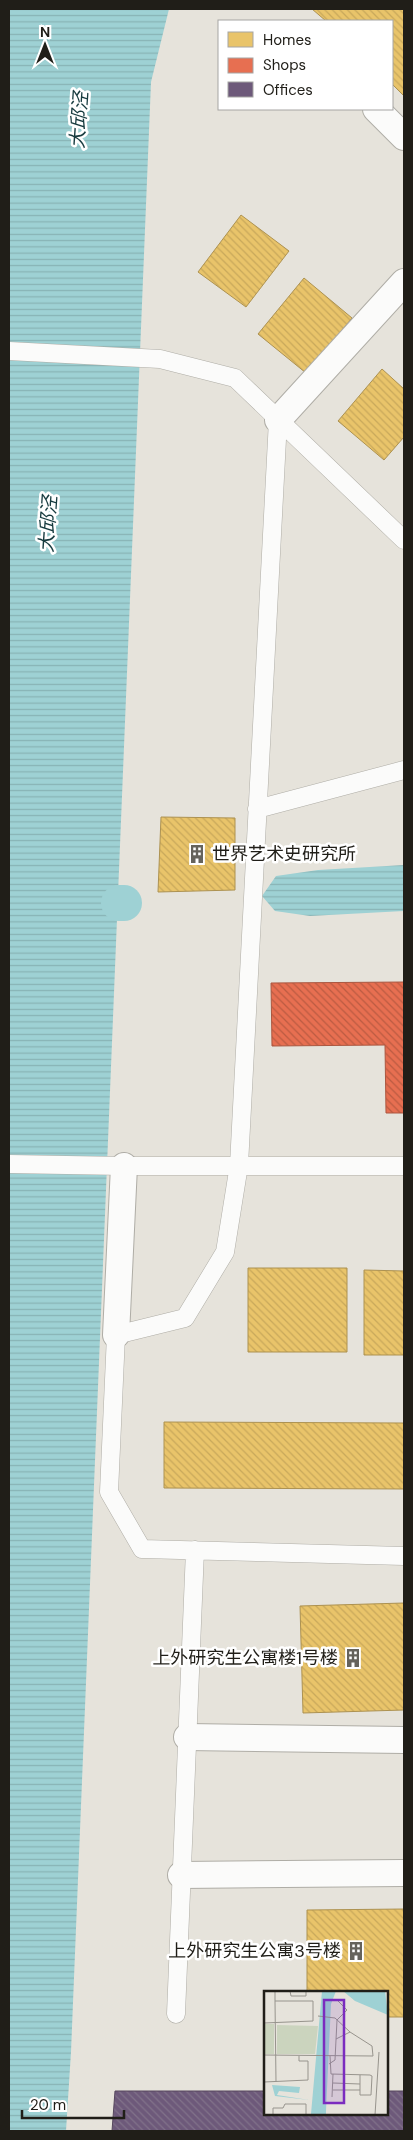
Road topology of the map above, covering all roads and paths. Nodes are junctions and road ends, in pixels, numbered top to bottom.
1 (377, 110) edge
2 (404, 137) edge
3 (404, 282) edge
4 (9, 351) edge
5 (278, 420) junction
6 (404, 540) edge
7 (404, 770) edge
8 (257, 809) junction
9 (9, 1164) edge
10 (238, 1165) junction
11 (124, 1166) junction
12 (404, 1166) edge
13 (116, 1335) junction
14 (195, 1550) junction
15 (404, 1556) edge
16 (187, 1737) junction
17 (404, 1740) edge
18 (404, 1873) edge
19 (181, 1875) junction
20 (176, 2014) dead end

1 - 2 street
3 - 5 street
4 - 5 lane
5 - 6 lane
5 - 8 lane
7 - 8 lane
8 - 10 lane
9 - 11 lane
10 - 11 lane
10 - 12 lane
10 - 13 lane
11 - 13 street
13 - 14 lane
14 - 15 lane
14 - 16 lane
16 - 17 street
16 - 19 lane
18 - 19 street
19 - 20 lane

